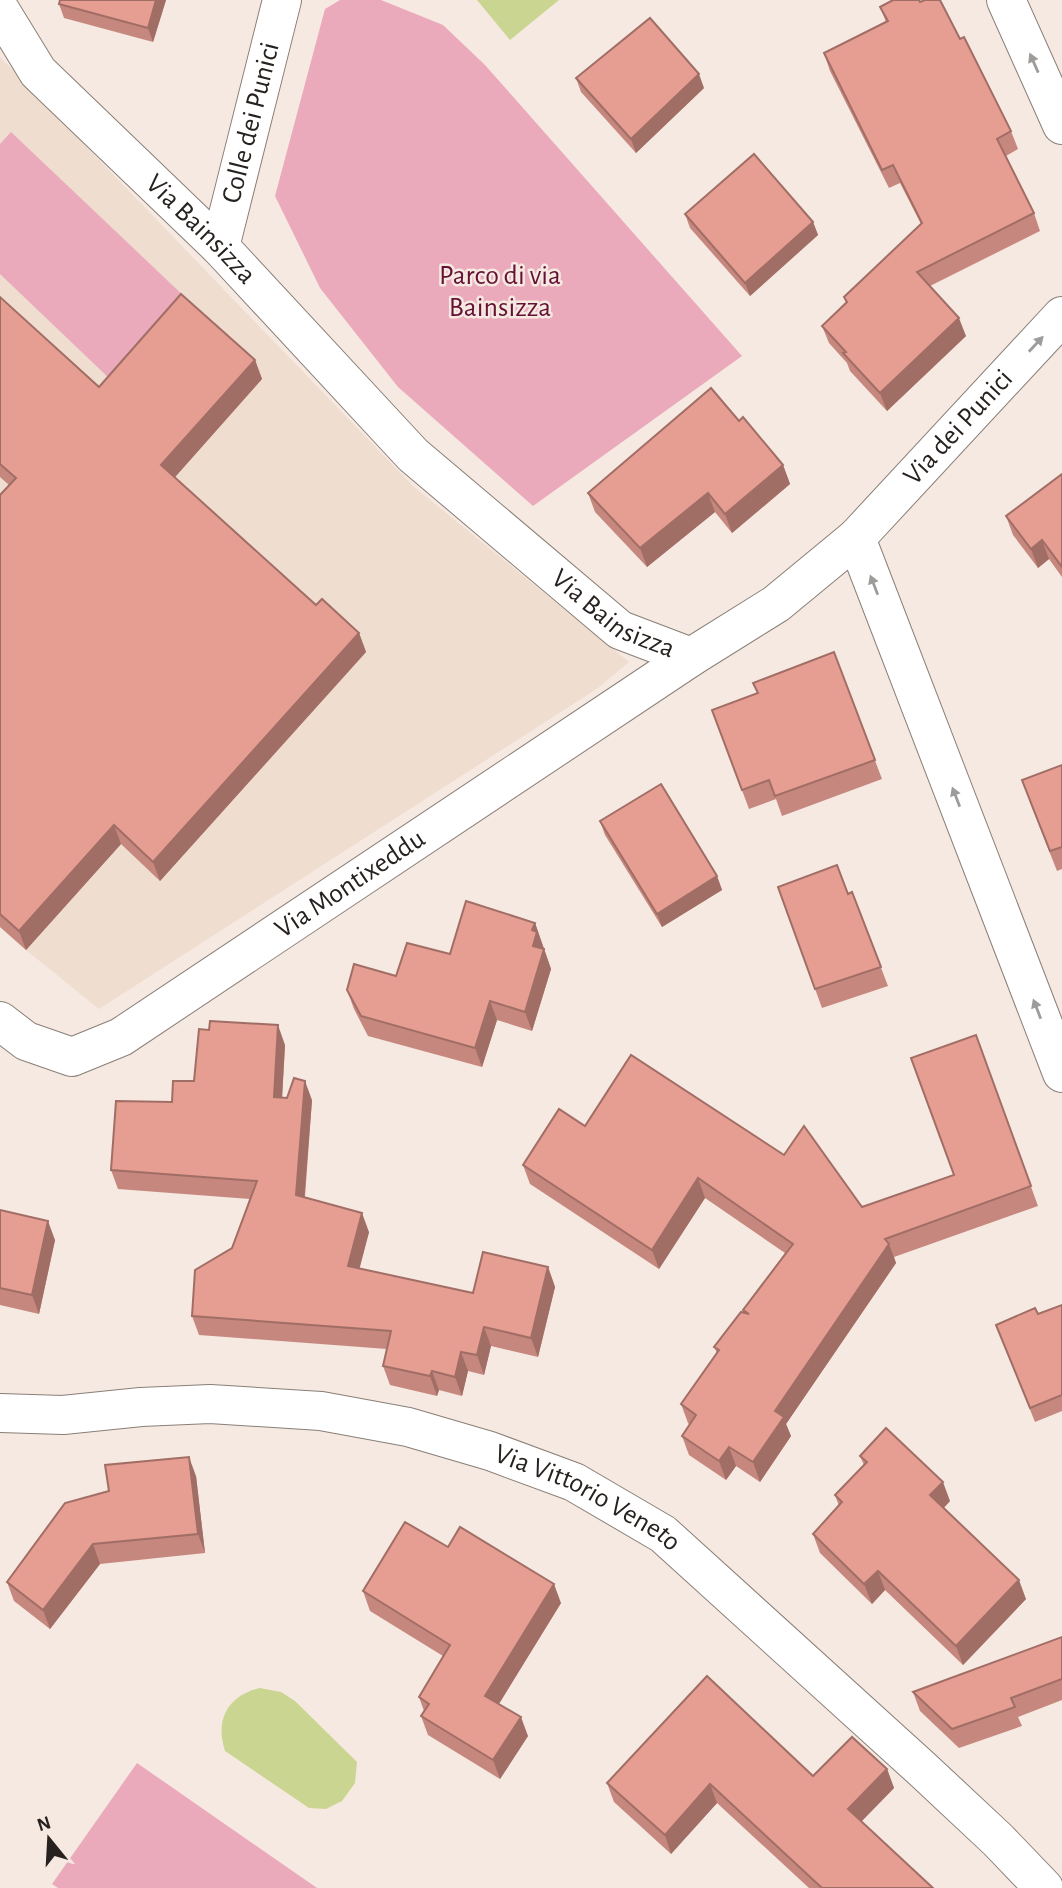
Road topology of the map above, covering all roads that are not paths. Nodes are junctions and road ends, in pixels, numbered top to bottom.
1 (282, 0) edge
2 (1006, 0) edge
3 (0, 10) edge
4 (1062, 125) edge
5 (220, 247) junction
6 (1062, 316) edge
7 (856, 538) junction
8 (691, 657) junction
9 (0, 1021) edge
10 (1062, 1073) edge
11 (0, 1413) edge
12 (1044, 1888) edge

1 - 5 street, Colle dei Punici
4 -> 2 street
3 - 5 street, Via Bainsizza
5 - 8 street, Via Bainsizza
7 -> 6 street, Via dei Punici
7 - 8 street, Via Bainsizza
10 -> 7 street
8 - 9 street, Via Montixeddu
11 - 12 street, Via Vittorio Veneto

